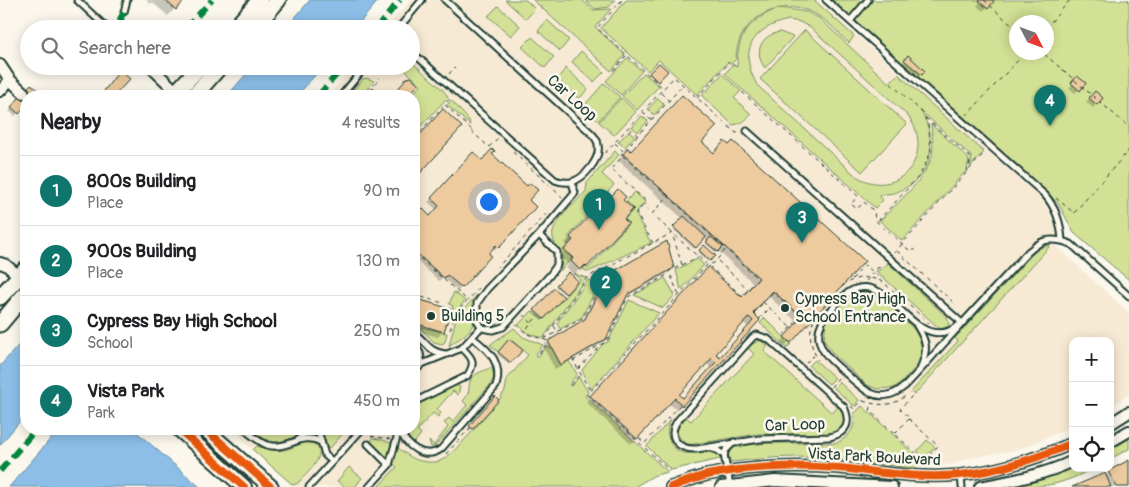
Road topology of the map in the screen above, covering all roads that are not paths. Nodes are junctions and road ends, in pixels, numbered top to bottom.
1 (77, 0) edge
2 (127, 0) edge
3 (260, 0) edge
4 (278, 0) edge
5 (422, 0) edge
6 (445, 0) edge
7 (826, 0) edge
8 (868, 0) edge
9 (124, 12) dead end
10 (98, 20) edge
11 (242, 20) edge
12 (261, 20) edge
13 (405, 20) edge
14 (850, 21) junction
15 (420, 59) edge
16 (0, 66) edge
17 (158, 75) edge
18 (193, 75) edge
19 (212, 75) edge
20 (358, 75) edge
21 (10, 80) junction
22 (21, 90) edge
23 (172, 90) edge
24 (181, 90) edge
25 (199, 90) edge
26 (346, 90) edge
27 (0, 91) edge
28 (747, 131) road end
29 (572, 182) junction
30 (539, 235) junction
31 (1062, 241) junction
32 (0, 263) edge
33 (20, 272) edge
34 (20, 278) edge
35 (1129, 296) edge
36 (0, 297) edge
37 (20, 300) edge
38 (0, 324) edge
39 (962, 324) junction
40 (917, 326) junction
41 (481, 327) junction
42 (420, 338) edge
43 (473, 338) junction
44 (462, 348) junction
45 (420, 353) edge
46 (445, 354) junction
47 (422, 364) joint
48 (920, 369) junction
49 (420, 399) edge
50 (1129, 412) edge
51 (1114, 421) edge
52 (1129, 431) edge
53 (186, 435) edge
54 (213, 435) edge
55 (252, 435) edge
56 (303, 435) edge
57 (320, 435) edge
58 (357, 435) edge
59 (397, 435) edge
60 (402, 435) edge
61 (299, 439) junction
62 (1114, 440) edge
63 (321, 442) junction
64 (734, 442) junction
65 (368, 444) dead end
66 (1069, 444) edge
67 (706, 447) junction
68 (724, 455) junction
69 (332, 462) junction
70 (1069, 463) edge
71 (389, 465) junction
72 (727, 472) junction
73 (961, 475) junction
74 (725, 486) edge
75 (244, 487) edge
76 (271, 487) edge
77 (309, 487) edge
78 (369, 487) edge
79 (671, 487) edge
80 (892, 487) edge
81 (962, 487) edge
82 (980, 487) edge

1 - 10 lane
2 - 9 lane
3 - 11 main road
4 - 12 main road
5 - 13 lane
6 - 29 lane, Car Loop
7 - 14 lane
8 - 14 lane
14 - 31 lane
15 - 29 lane
16 - 21 street
17 - 23 street
18 - 24 main road
19 - 25 main road
20 - 26 lane
21 - 22 street
21 - 27 street
28 - 39 lane
29 - 30 lane
30 - 41 lane
30 - 41 lane
31 - 35 lane
31 - 39 lane
32 - 33 street
34 - 36 main road
37 - 38 main road
39 - 40 lane
39 - 48 lane
40 - 48 lane
40 - 48 lane
41 - 43 lane
42 - 46 lane
43 - 44 lane
43 - 60 lane
44 - 46 lane
44 - 49 lane
45 - 47 lane
46 - 47 lane
50 - 51 street
52 - 62 street
53 - 75 main road
54 - 76 main road
55 - 61 lane
56 - 61 lane
57 - 63 lane
58 - 69 lane
59 - 71 lane
61 - 63 lane
63 - 69 lane
64 - 67 lane, Car Loop
64 - 67 lane, Car Loop
64 - 68 lane
65 - 71 lane
66 - 73 street, Vista Park Boulevard
67 - 68 lane, Car Loop
68 - 72 lane
69 - 77 lane
70 - 82 street
71 - 78 lane
72 - 73 street, Vista Park Boulevard
72 - 74 lane
72 - 79 street, Vista Park Boulevard
73 - 81 lane
74 - 80 street, Vista Park Boulevard

